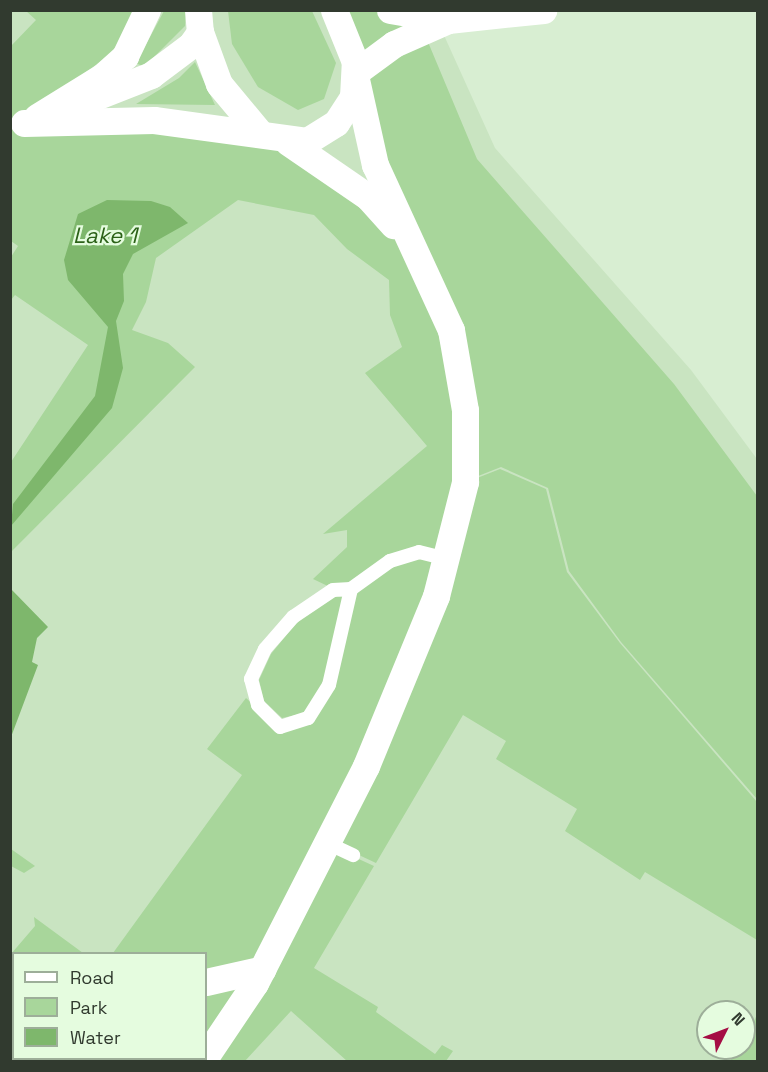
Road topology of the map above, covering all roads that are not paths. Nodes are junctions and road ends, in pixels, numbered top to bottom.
1 (147, 10) edge
2 (334, 10) edge
3 (390, 10) edge
4 (543, 10) edge
5 (199, 16) edge
6 (448, 20) junction
7 (356, 76) junction
8 (50, 111) junction
9 (17, 126) edge
10 (259, 132) junction
11 (288, 142) junction
12 (421, 258) junction
13 (448, 559) junction
14 (351, 589) junction
15 (327, 843) junction
16 (352, 855) dead end
17 (263, 969) junction
18 (207, 982) edge
19 (207, 1053) edge

1 - 8 street
2 - 7 street
3 - 6 street
4 - 6 street
5 - 8 street
5 - 10 street
6 - 7 street
7 - 11 street
7 - 12 street
8 - 9 street
9 - 10 street
10 - 11 street
11 - 12 street
12 - 13 street
13 - 14 lane
13 - 15 street
14 - 14 lane
15 - 16 lane
15 - 17 street
17 - 18 street
17 - 19 street

